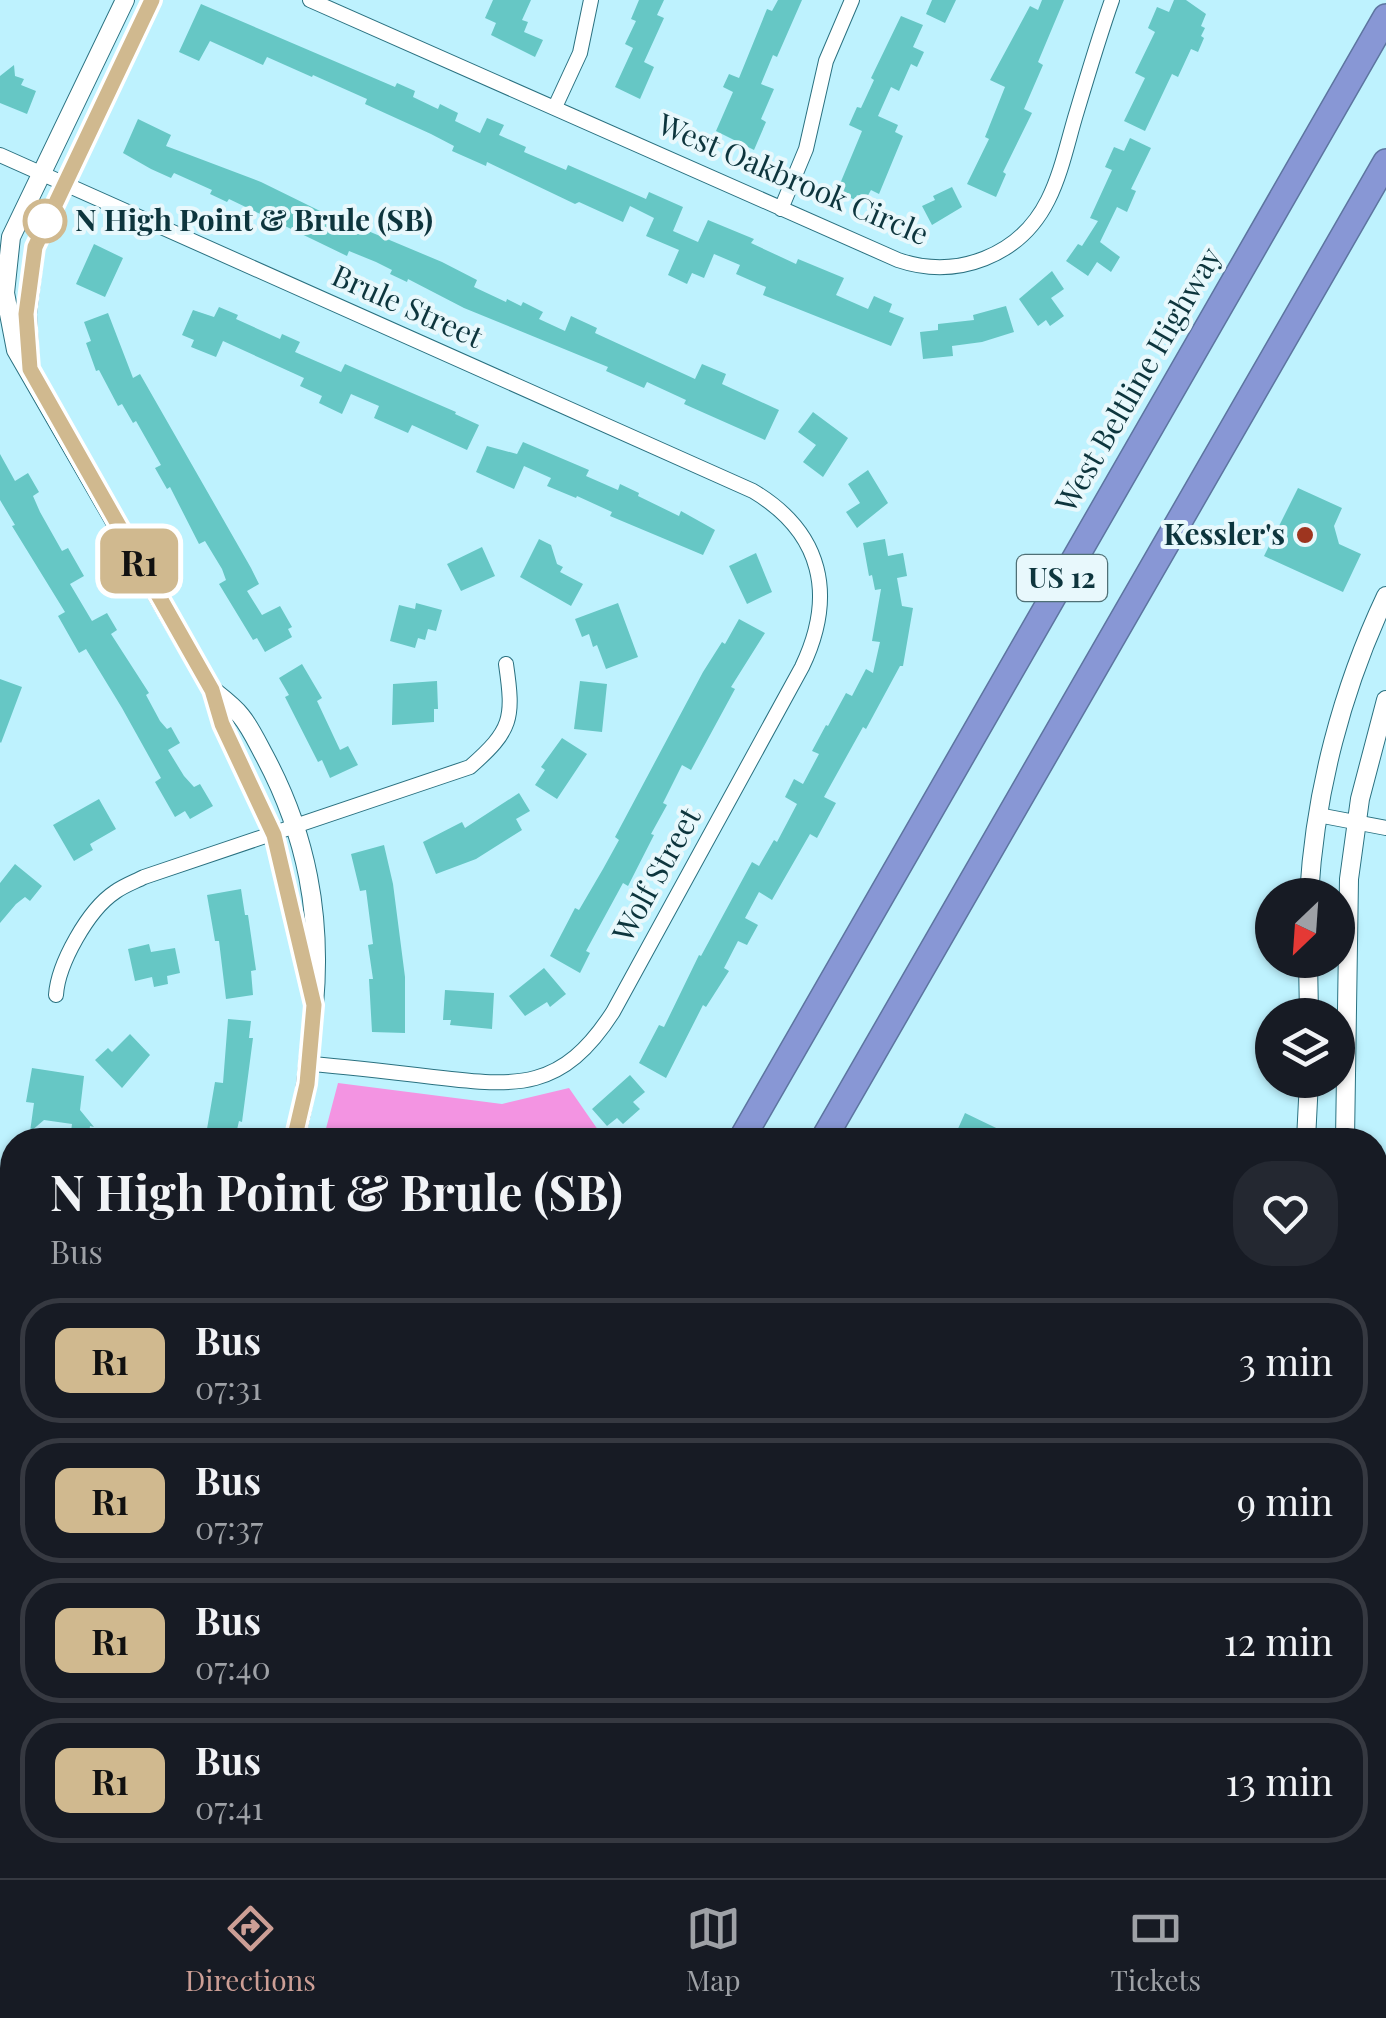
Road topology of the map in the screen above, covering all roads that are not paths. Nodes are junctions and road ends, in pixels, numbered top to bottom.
1 (125, 0) edge
2 (152, 0) edge
3 (592, 0) edge
4 (852, 0) edge
5 (1112, 0) edge
6 (317, 1) edge
7 (1386, 17) edge
8 (555, 108) junction
9 (0, 155) edge
10 (1386, 162) edge
11 (40, 173) junction
12 (63, 183) junction
13 (781, 210) junction
14 (30, 369) junction
15 (738, 484) joint
16 (1386, 596) edge
17 (506, 664) dead end
18 (212, 690) junction
19 (1386, 700) edge
20 (1318, 815) junction
21 (1356, 822) junction
22 (295, 826) junction
23 (1386, 828) edge
24 (274, 835) junction
25 (1311, 878) edge
26 (56, 996) dead end
27 (314, 1005) junction
28 (310, 1064) junction
29 (1308, 1098) edge
30 (298, 1128) edge
31 (747, 1128) edge
32 (830, 1128) edge
33 (1307, 1128) edge
34 (1345, 1128) edge

1 - 11 street
2 - 12 street
3 - 8 street
4 - 13 street
5 - 13 street, West Oakbrook Circle
6 - 8 street, West Oakbrook Circle
7 - 31 highway, West Beltline Highway / US 12
8 - 13 street, West Oakbrook Circle
9 - 11 street, Brule Street
10 - 32 highway, US 12
11 - 12 street, Brule Street
11 - 14 street
12 - 14 street
12 - 15 street, Brule Street
14 - 18 street
15 - 28 street, Wolf Street
16 - 20 street
17 - 22 street
18 - 22 street
18 - 24 street
19 - 21 street
20 - 21 street
20 - 25 street
21 - 23 street
21 - 34 street
22 - 24 street
22 - 27 street
24 - 26 street
24 - 27 street
27 - 28 street
28 - 30 street
29 - 33 street

